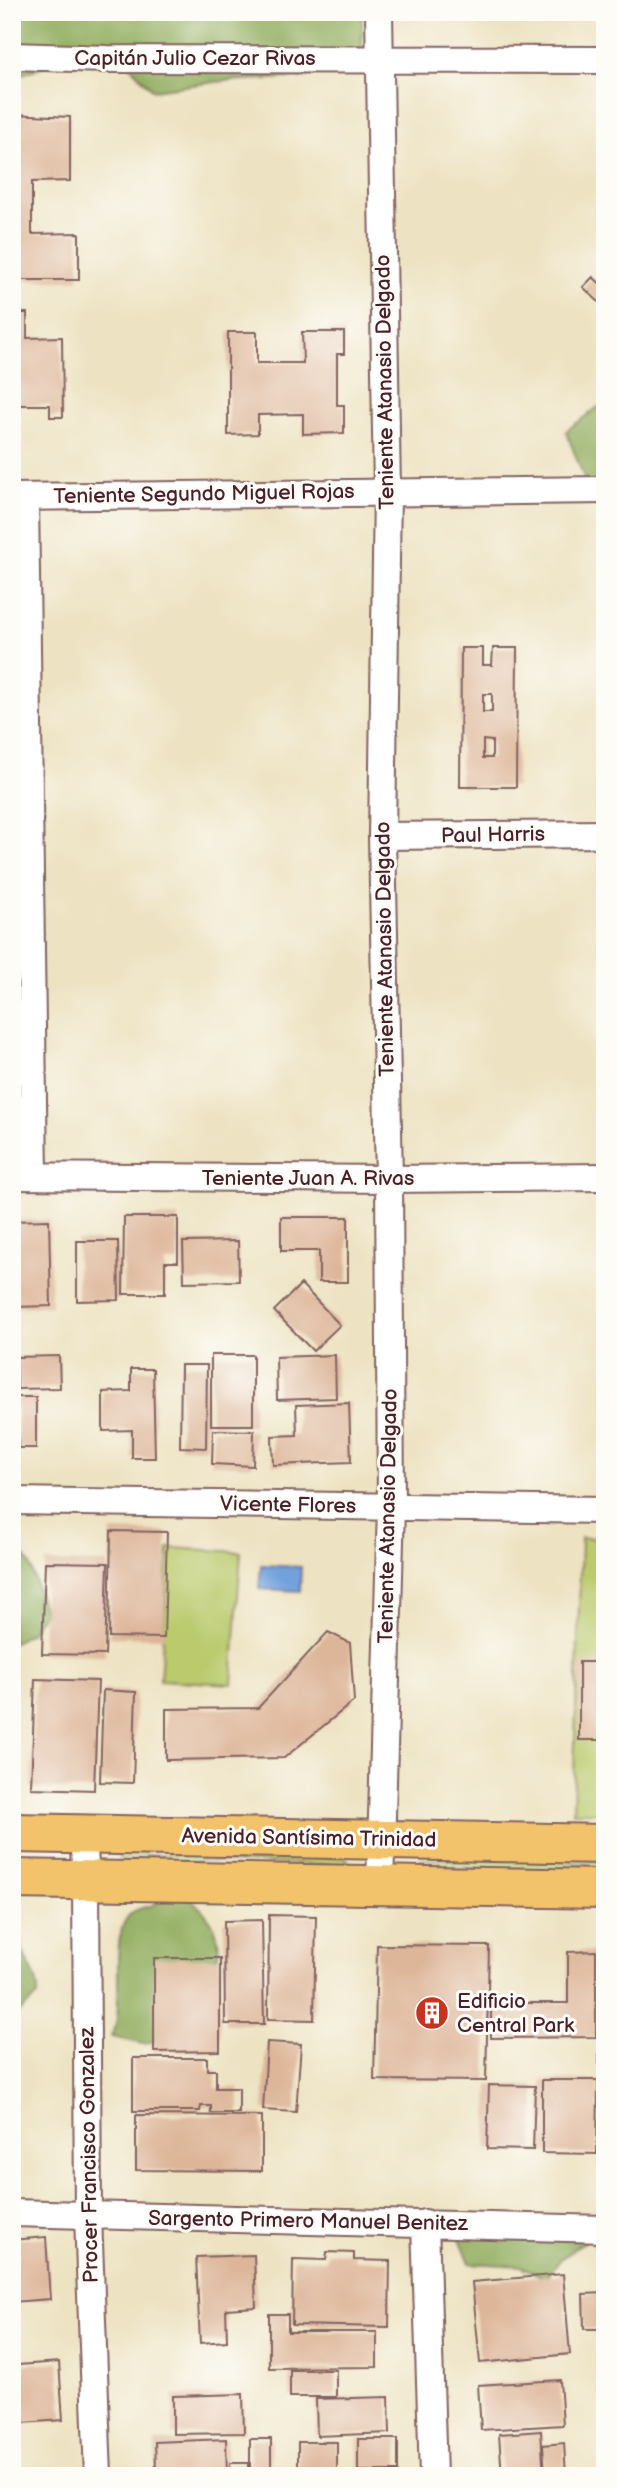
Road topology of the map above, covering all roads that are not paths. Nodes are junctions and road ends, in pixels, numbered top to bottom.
1 (379, 12) edge
2 (12, 56) edge
3 (379, 59) junction
4 (605, 60) edge
5 (605, 489) edge
6 (387, 491) junction
7 (19, 497) edge
8 (605, 834) edge
9 (382, 836) junction
10 (23, 1176) edge
11 (605, 1177) edge
12 (389, 1179) junction
13 (12, 1501) edge
14 (391, 1507) junction
15 (605, 1510) edge
16 (12, 1833) edge
17 (83, 1834) junction
18 (379, 1839) junction
19 (605, 1844) edge
20 (12, 1878) edge
21 (86, 1880) junction
22 (380, 1885) junction
23 (605, 1889) edge
24 (12, 2213) edge
25 (88, 2217) junction
26 (425, 2223) junction
27 (605, 2229) edge
28 (98, 2476) edge
29 (433, 2476) edge

1 - 3 street, Teniente Atanasio Delgado
2 - 3 street, Capitán Julio Cezar Rivas
3 - 4 street, Capitán Julio Cezar Rivas
3 - 6 street, Teniente Atanasio Delgado
5 - 6 street, Teniente Segundo Miguel Rojas
6 - 7 street, Teniente Segundo Miguel Rojas
6 - 9 street, Teniente Atanasio Delgado
7 - 10 street
8 - 9 street, Paul Harris
9 - 12 street, Teniente Atanasio Delgado
10 - 12 street, Teniente Juan A. Rivas
11 - 12 street, Teniente Juan A. Rivas
12 - 14 street, Teniente Atanasio Delgado
13 - 14 street, Vicente Flores
14 - 15 street, Vicente Flores
14 - 18 street, Teniente Atanasio Delgado
16 - 17 main road, Avenida Santísima Trinidad
17 - 18 main road, Avenida Santísima Trinidad
17 - 21 street, Procer Francisco Gonzalez
18 - 19 main road, Avenida Santísima Trinidad
18 - 22 street, Teniente Atanasio Delgado
20 - 21 main road
21 - 22 main road
21 - 25 street, Procer Francisco Gonzalez
22 - 23 main road
24 - 25 street, Sargento Primero Manuel Benitez
25 - 26 street, Sargento Primero Manuel Benitez
25 - 28 street, Procer Francisco Gonzalez
26 - 27 street, Sargento Primero Manuel Benitez
26 - 29 street

